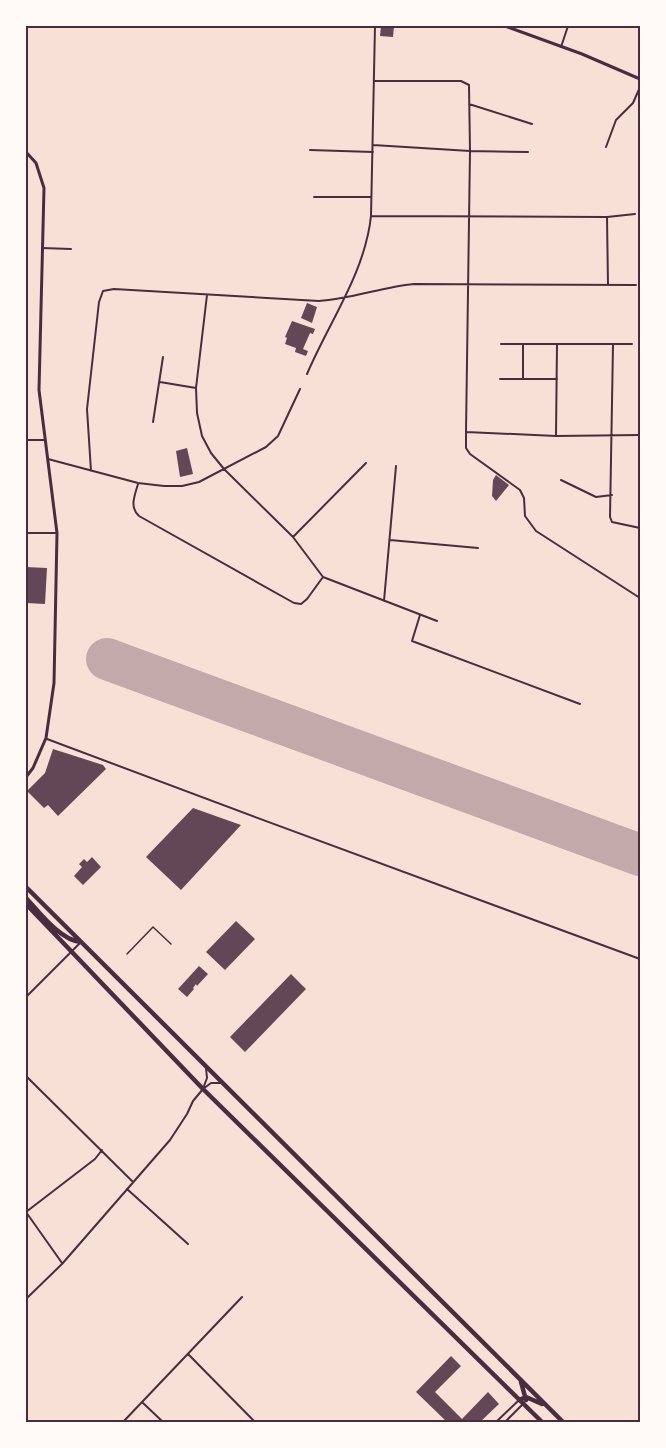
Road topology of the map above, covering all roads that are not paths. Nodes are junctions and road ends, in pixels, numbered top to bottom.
1 (375, 26) edge
2 (505, 26) edge
3 (568, 26) edge
4 (561, 47) junction
5 (640, 79) edge
6 (374, 81) junction
7 (640, 87) edge
8 (469, 104) junction
9 (532, 124) dead end
10 (373, 146) junction
11 (606, 147) dead end
12 (310, 150) dead end
13 (470, 151) junction
14 (26, 152) edge
15 (373, 152) junction
16 (528, 152) dead end
17 (314, 197) dead end
18 (371, 197) junction
19 (635, 214) dead end
20 (371, 216) junction
21 (469, 217) junction
22 (607, 217) junction
23 (42, 248) junction
24 (71, 249) dead end
25 (468, 283) junction
26 (608, 285) junction
27 (636, 285) dead end
28 (207, 295) junction
29 (344, 298) junction
30 (501, 344) dead end
31 (523, 344) junction
32 (557, 344) junction
33 (632, 344) dead end
34 (613, 345) junction
35 (163, 357) dead end
36 (307, 374) dead end
37 (524, 378) junction
38 (500, 379) dead end
39 (557, 379) junction
40 (159, 382) junction
41 (196, 388) junction
42 (300, 389) dead end
43 (153, 422) dead end
44 (466, 432) junction
45 (640, 435) edge
46 (556, 436) junction
47 (611, 436) junction
48 (26, 440) edge
49 (45, 440) junction
50 (48, 459) junction
51 (366, 463) dead end
52 (396, 466) dead end
53 (224, 469) junction
54 (91, 471) junction
55 (561, 480) dead end
56 (138, 483) junction
57 (612, 495) junction
58 (640, 528) edge
59 (26, 533) edge
60 (57, 533) junction
61 (293, 537) junction
62 (390, 540) junction
63 (478, 548) dead end
64 (322, 577) junction
65 (640, 598) edge
66 (384, 601) junction
67 (420, 614) junction
68 (437, 621) dead end
69 (580, 704) dead end
70 (46, 738) junction
71 (26, 777) edge
72 (26, 887) edge
73 (26, 898) edge
74 (26, 904) edge
75 (81, 942) junction
76 (171, 944) dead end
77 (72, 952) junction
78 (127, 954) dead end
79 (640, 959) edge
80 (26, 997) edge
81 (206, 1066) junction
82 (26, 1076) edge
83 (222, 1083) junction
84 (203, 1089) junction
85 (102, 1150) junction
86 (133, 1182) junction
87 (127, 1189) junction
88 (26, 1212) edge
89 (188, 1244) dead end
90 (62, 1264) junction
91 (242, 1297) dead end
92 (26, 1299) edge
93 (187, 1353) junction
94 (521, 1381) junction
95 (526, 1397) junction
96 (521, 1402) junction
97 (26, 1403) edge
98 (143, 1403) junction
99 (545, 1404) junction
100 (26, 1422) edge
101 (123, 1422) edge
102 (163, 1422) edge
103 (255, 1422) edge
104 (496, 1422) edge
105 (505, 1422) edge
106 (542, 1422) edge
107 (563, 1422) edge

1 - 6 street
2 - 4 street
3 - 4 street
4 - 5 street
6 - 8 street
6 - 10 street
7 - 11 street
8 - 9 street
8 - 13 street
10 - 13 street
10 - 15 street
12 - 15 street
13 - 16 street
13 - 21 street
14 - 23 street
15 - 18 street
17 - 18 street
18 - 20 street
19 - 22 street
20 - 21 street
20 - 29 street
21 - 22 street
21 - 25 street
22 - 26 street
23 - 24 street
23 - 49 street
25 - 26 street
25 - 29 street
25 - 44 street
26 - 27 street
28 - 29 street
28 - 41 street
28 - 54 street
29 - 36 street
30 - 31 street
31 - 32 street
31 - 37 street
32 - 34 street
32 - 39 street
33 - 34 street
34 - 47 street
35 - 40 street
37 - 38 street
37 - 39 street
39 - 46 street
40 - 41 street
40 - 43 street
41 - 53 street
42 - 53 street
44 - 46 street
44 - 65 street
45 - 47 street
46 - 47 street
47 - 57 street
48 - 49 street
49 - 50 street
50 - 54 street
50 - 60 street
51 - 61 street
52 - 62 street
53 - 56 street
53 - 61 street
54 - 56 street
55 - 57 street
56 - 64 street
57 - 58 street
59 - 60 street
60 - 70 street
61 - 64 street
62 - 63 street
62 - 66 street
64 - 66 street
66 - 67 street
67 - 68 street
67 - 69 street
70 - 71 street
70 - 79 street
72 - 75 highway
73 - 75 highway
74 - 77 highway
75 - 77 street
75 - 81 highway
76 - 78 lane
77 - 80 street
77 - 84 highway
81 - 83 highway
81 - 84 street
82 - 85 street
83 - 84 street
83 - 94 highway
84 - 86 street
84 - 96 highway
85 - 86 street
85 - 88 street
86 - 87 street
87 - 89 street
87 - 90 street
88 - 90 street
90 - 92 street
91 - 93 street
93 - 98 street
93 - 103 street
94 - 95 highway
94 - 99 highway
95 - 96 highway
95 - 99 highway
96 - 104 street
96 - 105 street
96 - 106 highway
97 - 100 street
98 - 101 street
98 - 102 street
99 - 107 highway

